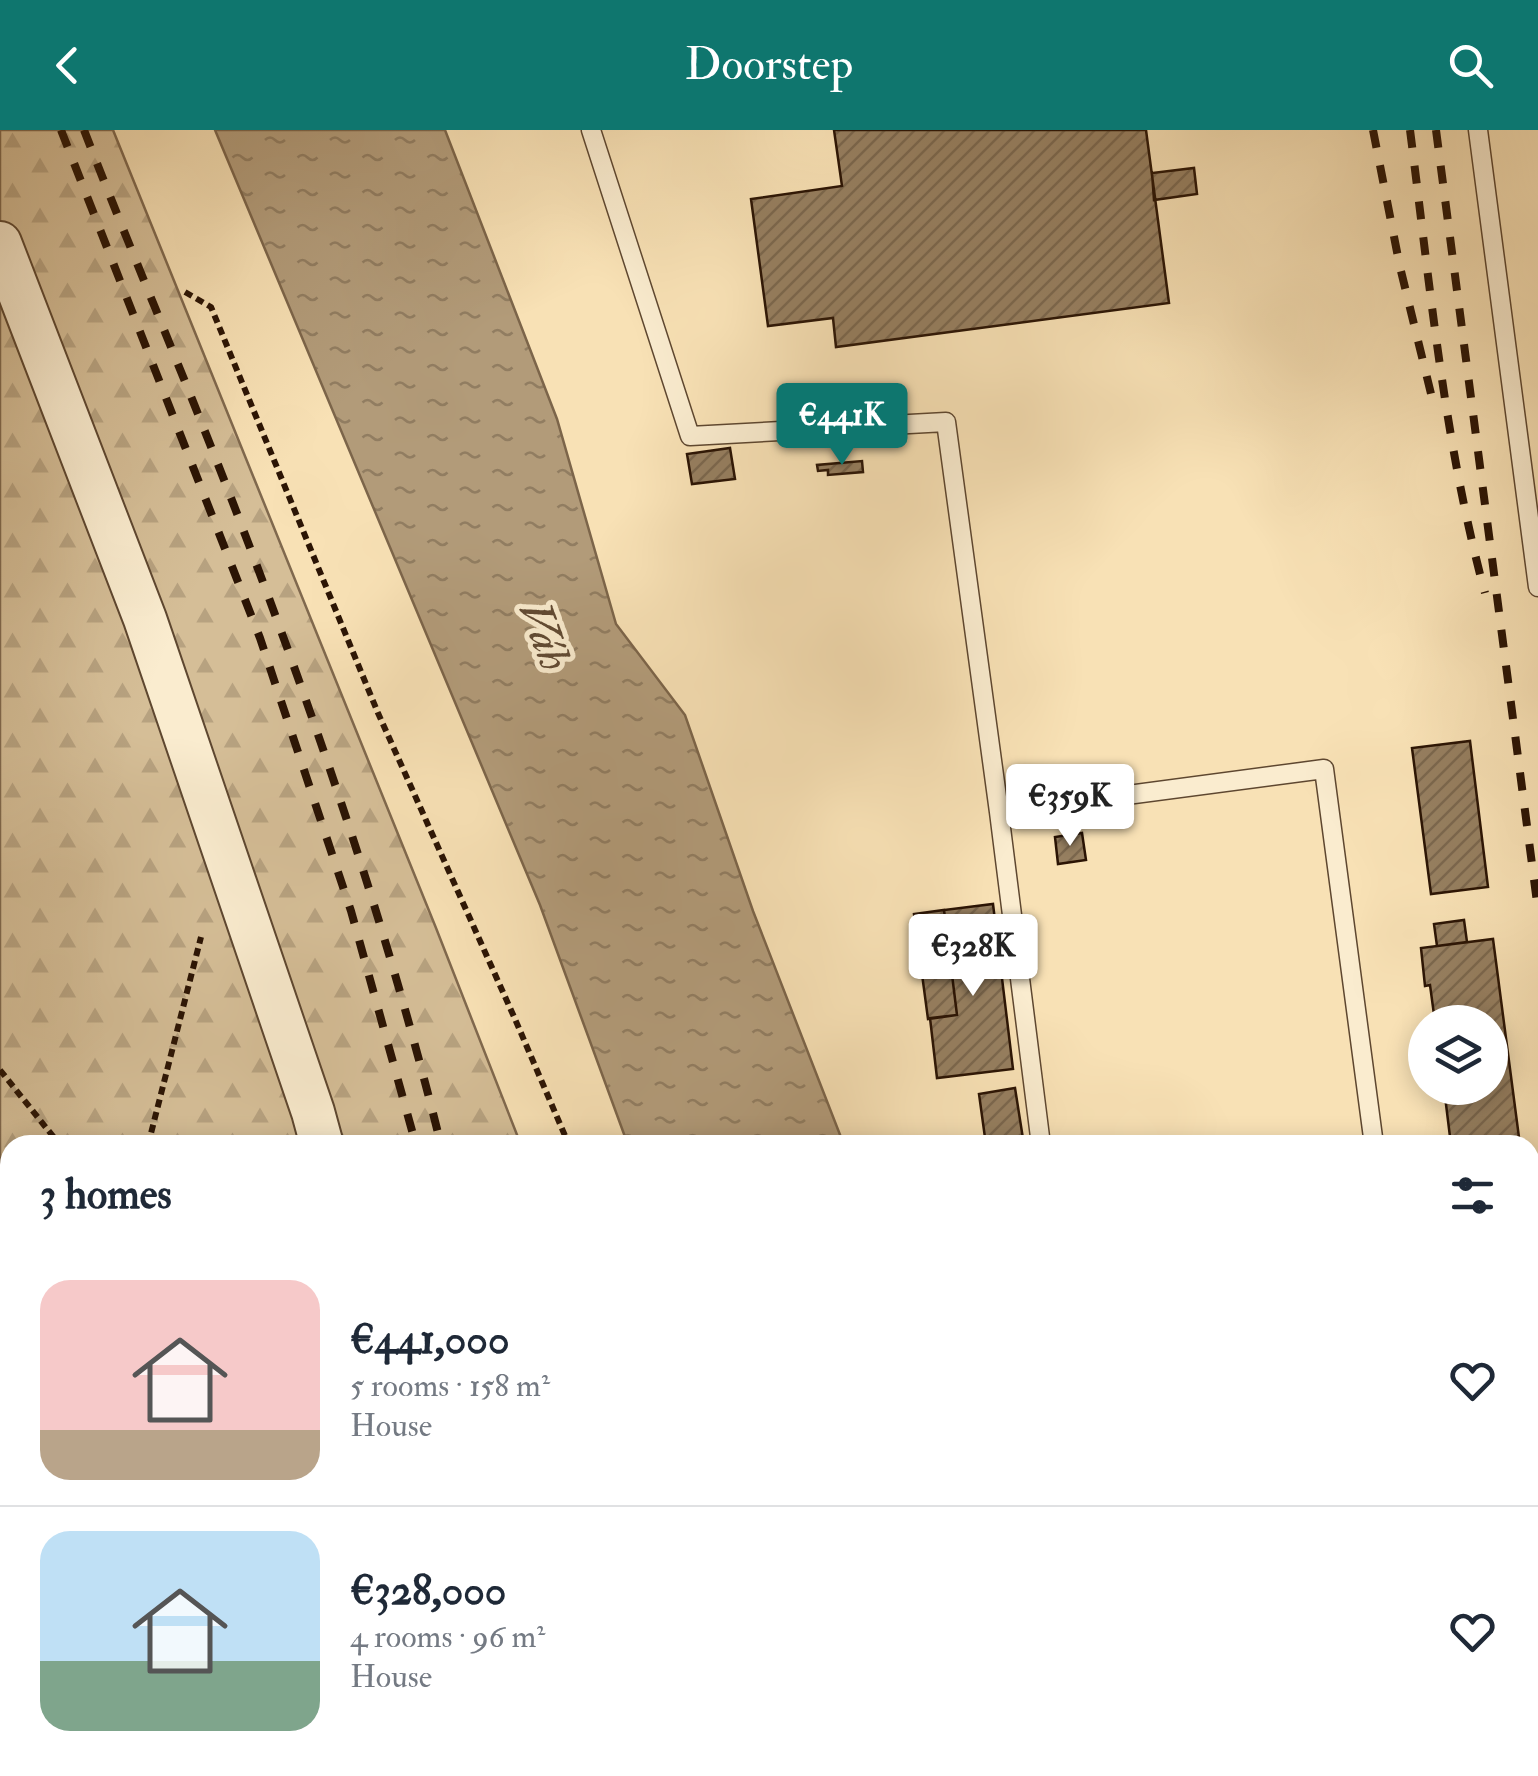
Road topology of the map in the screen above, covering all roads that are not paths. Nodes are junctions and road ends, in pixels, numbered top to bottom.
1 (591, 130) edge
2 (1478, 130) edge
3 (0, 243) edge
4 (1538, 587) edge
5 (999, 812) junction
6 (319, 1135) edge
7 (1040, 1135) edge
8 (1373, 1135) edge

1 - 5 lane
2 - 4 lane
3 - 6 street
5 - 7 lane
5 - 8 lane

